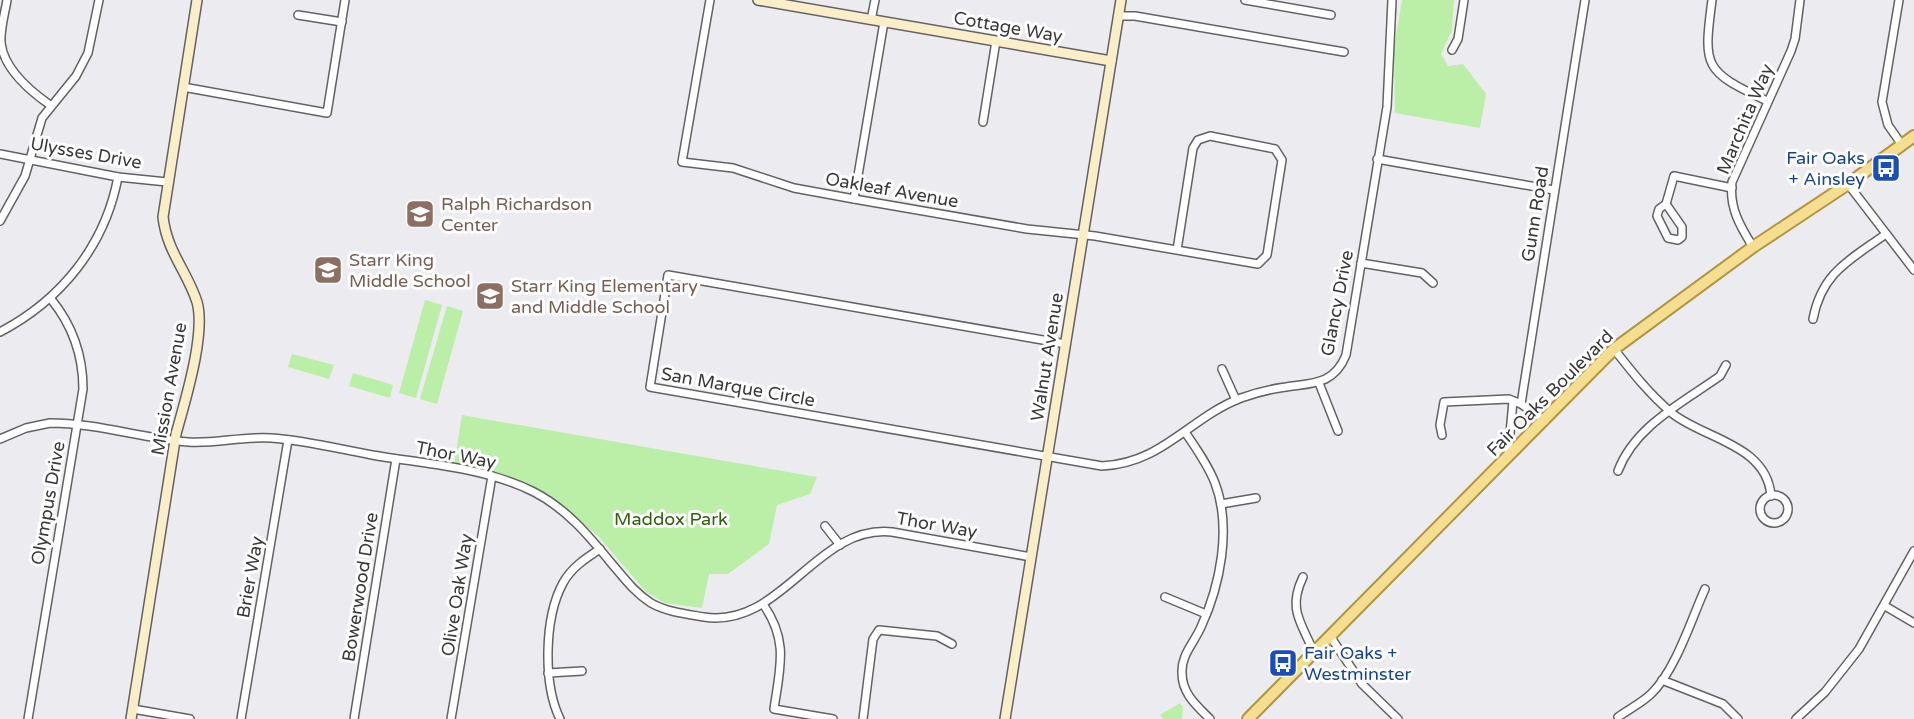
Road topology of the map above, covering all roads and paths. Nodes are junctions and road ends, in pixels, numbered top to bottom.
1 (7, 0) edge
2 (99, 0) edge
3 (197, 0) edge
4 (345, 0) edge
5 (710, 0) edge
6 (758, 0) edge
7 (875, 0) edge
8 (1121, 0) edge
9 (1245, 0) edge
10 (1392, 0) edge
11 (1464, 0) edge
12 (1585, 0) edge
13 (1712, 0) edge
14 (1800, 0) edge
15 (1899, 0) edge
16 (298, 15) dead end
17 (1331, 15) dead end
18 (1118, 16) junction
19 (871, 20) junction
20 (342, 22) junction
21 (884, 22) junction
22 (996, 41) junction
23 (1452, 50) dead end
24 (2, 52) edge
25 (1344, 52) dead end
26 (1111, 62) junction
27 (183, 87) junction
28 (1767, 101) junction
29 (50, 105) junction
30 (983, 122) dead end
31 (1914, 136) edge
32 (1902, 145) junction
33 (0, 154) edge
34 (31, 158) junction
35 (1377, 159) junction
36 (118, 177) junction
37 (167, 182) junction
38 (1848, 184) junction
39 (1732, 188) junction
40 (1554, 190) junction
41 (854, 199) junction
42 (1666, 204) junction
43 (0, 221) edge
44 (1886, 234) junction
45 (1083, 236) junction
46 (1753, 247) junction
47 (1177, 250) junction
48 (1361, 263) junction
49 (1914, 270) edge
50 (1433, 283) dead end
51 (51, 299) junction
52 (1813, 319) dead end
53 (0, 332) edge
54 (1065, 344) junction
55 (1614, 349) junction
56 (1726, 365) dead end
57 (1222, 369) dead end
58 (1319, 383) junction
59 (1236, 400) junction
60 (1513, 400) junction
61 (1521, 404) junction
62 (1670, 412) junction
63 (1545, 421) junction
64 (77, 425) junction
65 (1338, 431) dead end
66 (1185, 432) junction
67 (1442, 435) dead end
68 (0, 439) edge
69 (288, 440) junction
70 (176, 441) junction
71 (1047, 458) junction
72 (396, 459) junction
73 (1507, 459) junction
74 (1618, 471) dead end
75 (492, 476) junction
76 (1771, 495) junction
77 (1256, 498) dead end
78 (1221, 504) junction
79 (825, 526) dead end
80 (840, 545) junction
81 (600, 549) junction
82 (1914, 551) edge
83 (1031, 556) junction
84 (1304, 577) dead end
85 (1705, 589) dead end
86 (1165, 597) dead end
87 (763, 604) junction
88 (1885, 606) junction
89 (1206, 614) junction
90 (1914, 623) edge
91 (1330, 636) junction
92 (952, 644) dead end
93 (1314, 653) junction
94 (582, 671) dead end
95 (548, 673) junction
96 (1662, 680) junction
97 (132, 714) edge
98 (1618, 717) dead end
99 (28, 719) edge
100 (190, 719) edge
101 (241, 719) edge
102 (354, 719) edge
103 (451, 719) edge
104 (560, 719) edge
105 (833, 719) edge
106 (863, 719) edge
107 (1005, 719) edge
108 (1210, 719) edge
109 (1248, 719) edge
110 (1398, 719) edge
111 (1738, 719) edge
112 (1796, 719) edge

1 - 24 street
2 - 29 street
3 - 27 street, Mission Avenue
4 - 20 street
5 - 41 street, Oakleaf Avenue
6 - 19 street, Cottage Way
7 - 19 street
8 - 18 street, Walnut Avenue
9 - 17 street
10 - 35 street, Glancy Drive
11 - 23 street
12 - 40 street, Gunn Road
13 - 28 street
14 - 28 street, Marchita Way
15 - 32 street
16 - 20 street
18 - 25 street
18 - 26 street, Walnut Avenue
19 - 21 street, Cottage Way
20 - 27 street
21 - 22 street, Cottage Way
21 - 41 street
22 - 26 street, Cottage Way
22 - 30 street
24 - 29 street
26 - 45 street, Walnut Avenue
27 - 37 street, Mission Avenue
28 - 39 street, Marchita Way
29 - 34 street
31 - 32 main road, Fair Oaks Boulevard
32 - 38 main road, Fair Oaks Boulevard
33 - 34 street, Ulysses Drive
34 - 36 street, Ulysses Drive
34 - 43 street
35 - 40 street
35 - 48 street, Glancy Drive
36 - 37 street, Ulysses Drive
36 - 51 street
37 - 70 street, Mission Avenue
38 - 44 street
38 - 46 main road, Fair Oaks Boulevard
39 - 42 street
39 - 46 street, Marchita Way
40 - 61 street, Gunn Road
41 - 45 street, Oakleaf Avenue
42 - 42 street
44 - 49 street
44 - 52 street
45 - 47 street, Oakleaf Avenue
45 - 54 street, Walnut Avenue
46 - 55 main road, Fair Oaks Boulevard
47 - 47 street, Oakleaf Avenue
48 - 50 street
48 - 58 street, Glancy Drive
51 - 53 street
51 - 64 street, Olympus Drive
54 - 71 street, Walnut Avenue
54 - 71 street, San Marque Circle
55 - 62 street
55 - 63 main road, Fair Oaks Boulevard
56 - 62 street
57 - 59 street
58 - 59 street
58 - 65 street
59 - 66 street
60 - 61 street
60 - 67 street
60 - 73 street
61 - 63 street
62 - 74 street
62 - 76 street
63 - 73 main road, Fair Oaks Boulevard
64 - 68 street, Thor Way
64 - 70 street, Thor Way
64 - 99 street, Olympus Drive
66 - 71 street
66 - 78 street
69 - 70 street, Thor Way
69 - 72 street, Thor Way
69 - 101 street, Brier Way
70 - 97 street, Mission Avenue
71 - 83 street, Walnut Avenue
72 - 75 street, Thor Way
72 - 102 street, Bowerwood Drive
73 - 91 main road, Fair Oaks Boulevard
75 - 81 street, Thor Way
75 - 103 street, Olive Oak Way
76 - 76 street
77 - 78 street
78 - 89 street
79 - 80 street
80 - 83 street, Thor Way
80 - 87 street, Thor Way
81 - 87 street, Thor Way
81 - 95 street
82 - 88 street
83 - 107 street, Walnut Avenue
84 - 93 street
85 - 96 street
86 - 89 street
87 - 105 street
88 - 90 street
88 - 112 street
89 - 108 street
91 - 93 main road, Fair Oaks Boulevard
91 - 110 street
92 - 106 street
93 - 109 main road, Fair Oaks Boulevard
94 - 95 street
95 - 104 street
96 - 98 street
96 - 111 street
97 - 100 street

